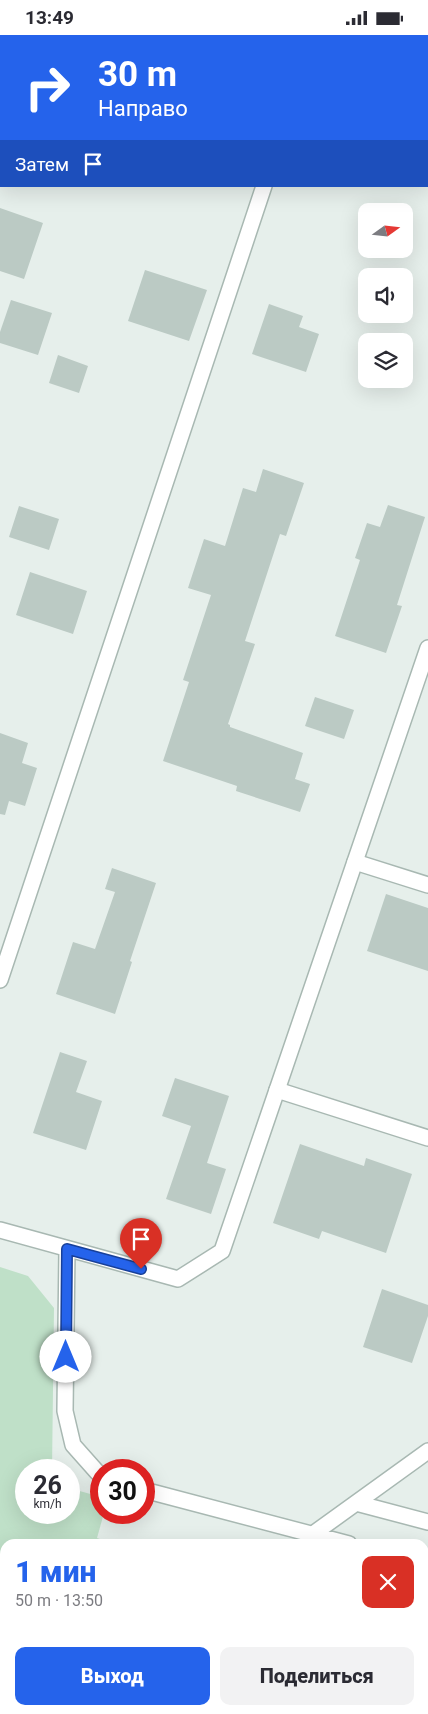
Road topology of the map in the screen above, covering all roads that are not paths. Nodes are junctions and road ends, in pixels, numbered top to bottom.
1 (264, 187) edge
2 (428, 648) edge
3 (355, 862) junction
4 (428, 885) edge
5 (0, 980) edge
6 (277, 1090) junction
7 (428, 1138) edge
8 (0, 1230) edge
9 (67, 1249) junction
10 (428, 1451) edge
11 (90, 1464) edge
12 (155, 1493) edge
13 (356, 1503) junction
14 (428, 1522) edge
15 (313, 1534) junction
16 (331, 1539) edge

1 - 5 street
2 - 3 street
3 - 4 street
3 - 6 street
6 - 7 street
6 - 9 street
8 - 9 street
9 - 11 street
10 - 13 street
12 - 15 street
13 - 14 street
13 - 15 street
15 - 16 street

